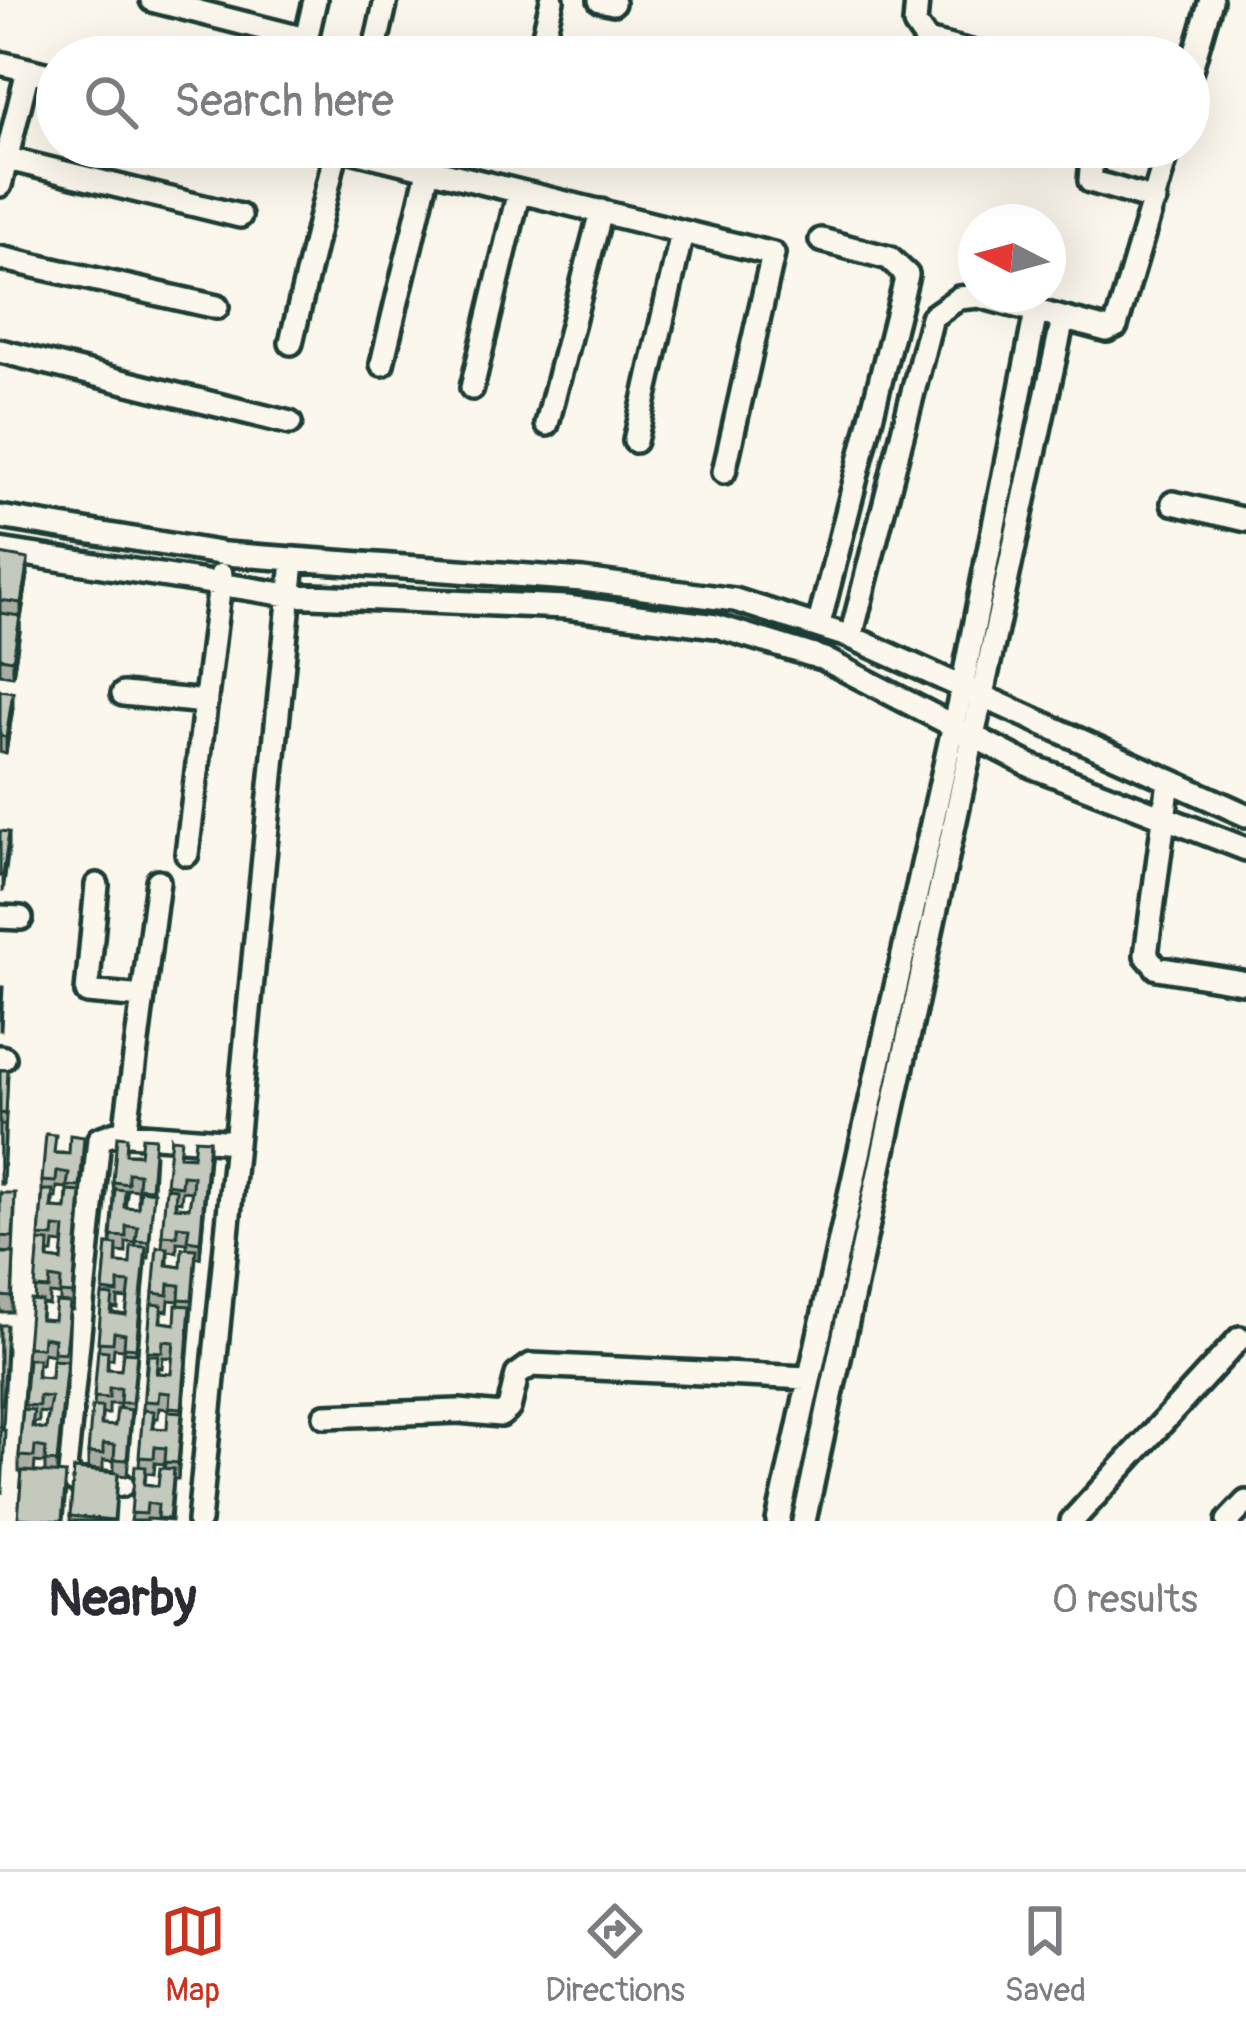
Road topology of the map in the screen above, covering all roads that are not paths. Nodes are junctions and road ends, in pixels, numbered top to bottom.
1 (152, 0) edge
2 (315, 0) edge
3 (386, 0) edge
4 (552, 0) edge
5 (917, 0) edge
6 (1211, 0) edge
7 (266, 36) edge
8 (307, 36) edge
9 (378, 36) edge
10 (544, 36) edge
11 (924, 36) edge
12 (1201, 36) edge
13 (0, 63) edge
14 (28, 70) junction
15 (36, 72) edge
16 (3, 158) edge
17 (36, 166) edge
18 (44, 168) edge
19 (332, 168) edge
20 (417, 168) edge
21 (1091, 168) edge
22 (1163, 168) edge
23 (428, 171) junction
24 (0, 185) edge
25 (518, 195) junction
26 (1155, 200) junction
27 (602, 212) junction
28 (240, 216) dead end
29 (682, 233) junction
30 (821, 240) dead end
31 (0, 258) edge
32 (958, 299) edge
33 (217, 307) dead end
34 (1036, 312) joint
35 (1064, 320) junction
36 (291, 344) dead end
37 (0, 351) edge
38 (382, 364) dead end
39 (472, 388) dead end
40 (290, 422) dead end
41 (547, 424) dead end
42 (635, 441) dead end
43 (724, 472) dead end
44 (1173, 503) dead end
45 (0, 517) edge
46 (1246, 520) edge
47 (0, 550) edge
48 (225, 554) junction
49 (293, 561) junction
50 (220, 584) junction
51 (290, 595) junction
52 (819, 624) junction
53 (851, 637) junction
54 (962, 688) junction
55 (123, 694) dead end
56 (985, 700) junction
57 (206, 702) junction
58 (953, 727) junction
59 (976, 740) junction
60 (1169, 781) junction
61 (1246, 815) edge
62 (1163, 820) junction
63 (1246, 849) edge
64 (188, 854) dead end
65 (158, 881) dead end
66 (97, 885) dead end
67 (1242, 982) dead end
68 (143, 997) junction
69 (125, 1134) junction
70 (236, 1142) junction
71 (1240, 1338) dead end
72 (807, 1378) junction
73 (326, 1416) dead end
74 (122, 1485) edge
75 (1246, 1502) edge
76 (199, 1521) edge
77 (778, 1521) edge
78 (804, 1521) edge
79 (1072, 1521) edge
80 (1228, 1521) edge

1 - 7 street
2 - 8 street
3 - 9 street
4 - 10 street
5 - 11 street
6 - 12 street
13 - 14 street
14 - 15 street
14 - 16 street
16 - 17 street
16 - 24 street
18 - 28 street
19 - 36 street
20 - 23 street
21 - 26 street
22 - 26 street
23 - 25 street
23 - 38 street
25 - 27 street
25 - 39 street
26 - 35 street
27 - 29 street
27 - 41 street
29 - 42 street
29 - 43 street
30 - 52 street
31 - 33 street
32 - 53 street
34 - 35 street
34 - 54 street
35 - 56 street
37 - 40 street
44 - 46 street
45 - 48 street
47 - 50 street
48 - 49 street
48 - 50 street
49 - 51 street
49 - 52 street
50 - 51 street
50 - 57 street
51 - 58 street
51 - 70 street
52 - 53 street
53 - 54 street
54 - 56 street
54 - 58 street
55 - 57 street
56 - 59 street
56 - 60 street
57 - 64 street
58 - 59 street
58 - 72 street
59 - 62 street
59 - 78 street
60 - 61 street
60 - 62 street
62 - 63 street
62 - 67 street
65 - 68 street
66 - 68 street
68 - 69 street
69 - 70 street
69 - 74 street
70 - 76 street
71 - 79 street
72 - 73 street
72 - 77 street
75 - 80 street

